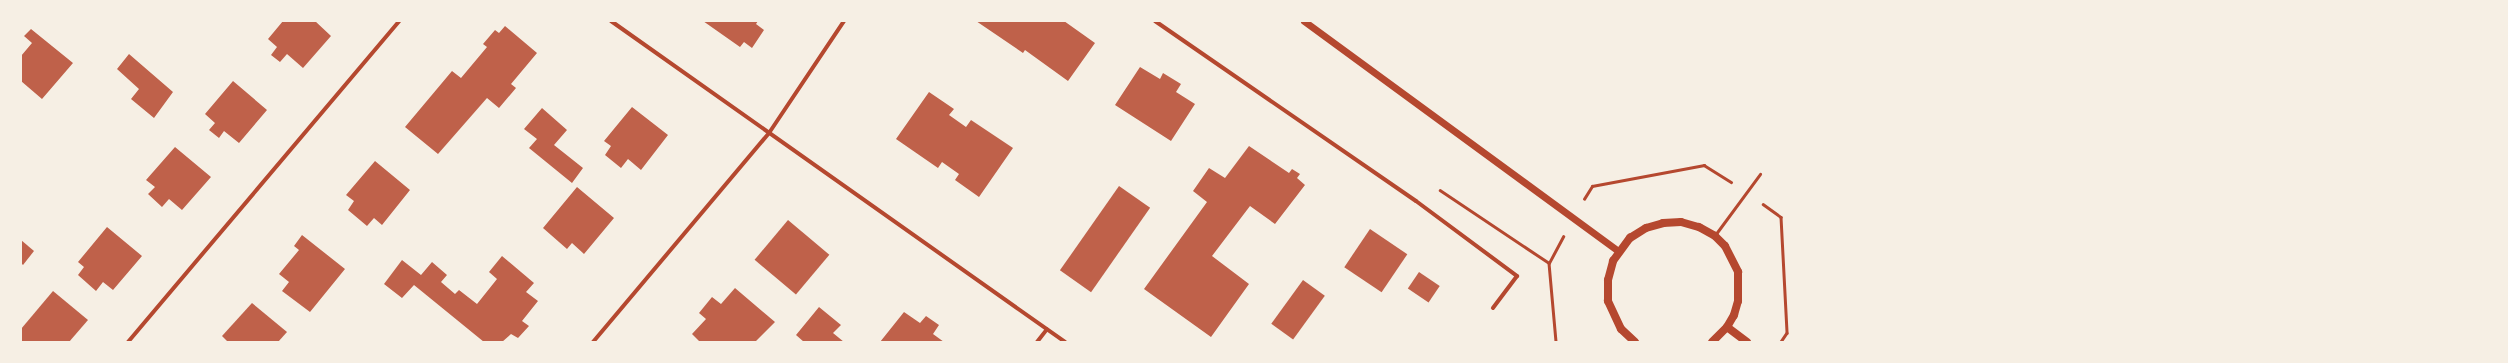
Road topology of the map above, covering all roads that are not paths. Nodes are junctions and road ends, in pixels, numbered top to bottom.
1 (399, 21) edge
2 (612, 21) edge
3 (844, 21) edge
4 (1155, 21) edge
5 (1304, 21) edge
6 (769, 133) junction
7 (1760, 174) dead end
8 (1714, 236) junction
9 (1618, 251) junction
10 (1493, 308) dead end
11 (1727, 327) junction
12 (1047, 329) junction
13 (1630, 340) edge
14 (128, 342) edge
15 (593, 342) edge
16 (1037, 342) edge
17 (1065, 342) edge
18 (1712, 342) edge
19 (1747, 342) edge

1 - 14 street
2 - 6 street
3 - 6 street
4 - 10 street
5 - 9 street
6 - 12 street
6 - 15 street
7 - 8 lane
8 - 9 main road
8 - 11 main road
9 - 13 main road
11 - 18 main road
11 - 19 main road
12 - 16 street
12 - 17 street

